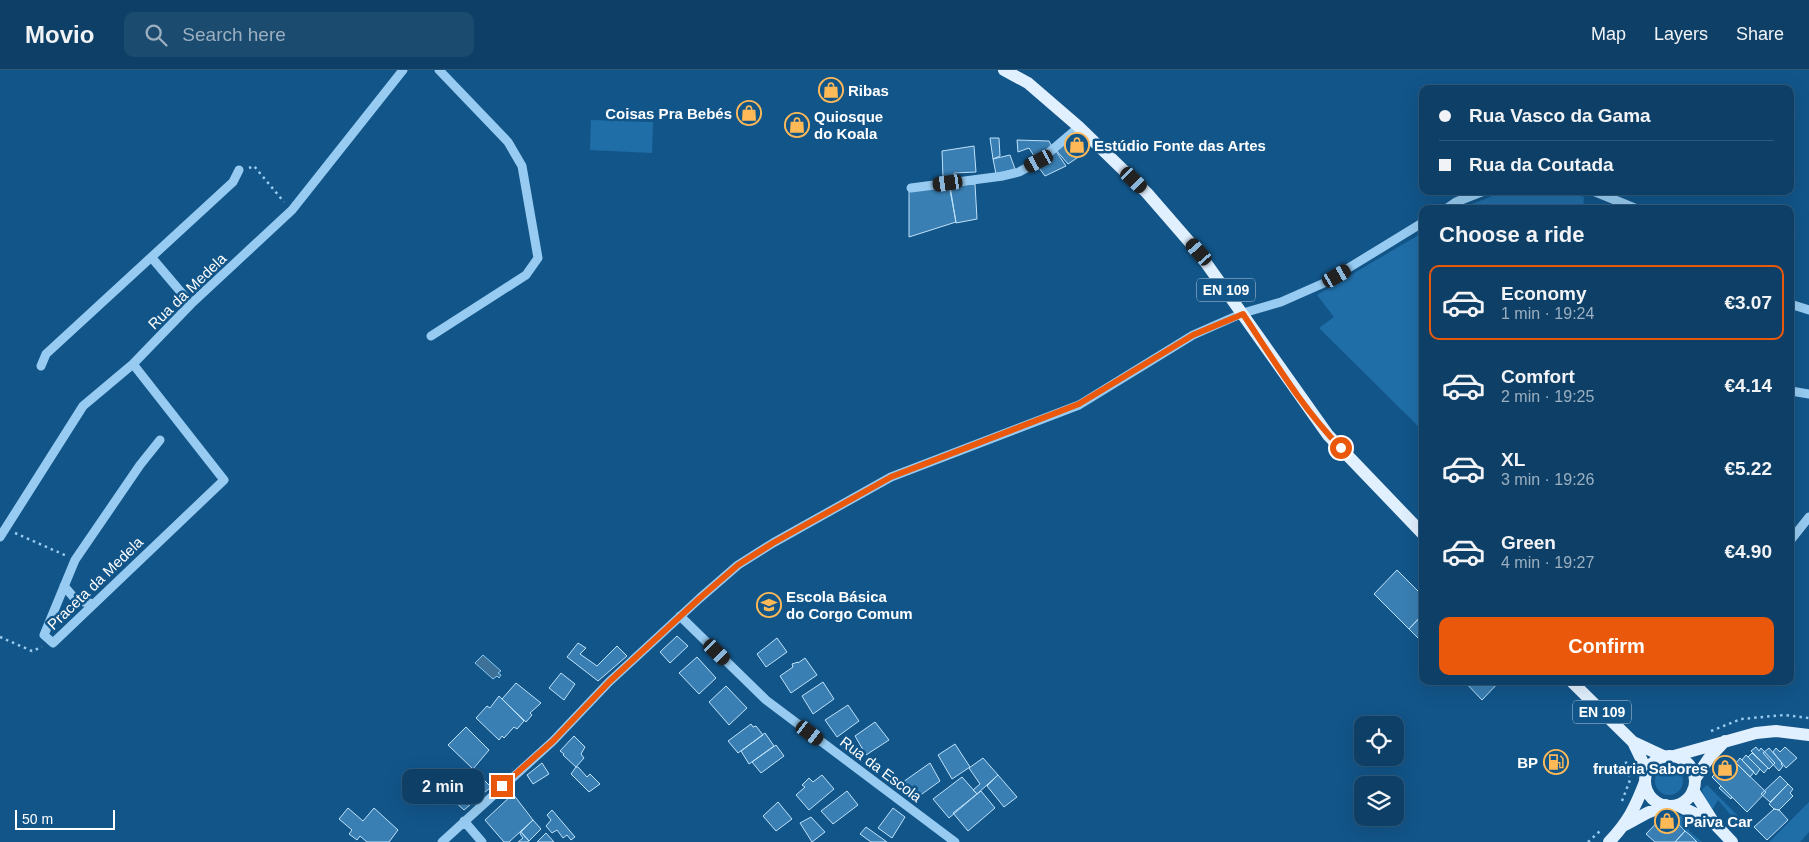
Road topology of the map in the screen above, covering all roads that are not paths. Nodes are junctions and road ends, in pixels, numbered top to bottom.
1 (403, 70) edge
2 (439, 70) edge
3 (1004, 70) edge
4 (1079, 127) junction
5 (239, 170) road end
6 (912, 188) dead end
7 (1474, 195) edge
8 (1603, 195) edge
9 (1452, 205) edge
10 (1627, 205) edge
11 (1419, 225) edge
12 (152, 258) junction
13 (191, 304) junction
14 (1794, 305) edge
15 (1809, 310) edge
16 (1243, 314) junction
17 (431, 336) dead end
18 (133, 364) junction
19 (40, 366) dead end
20 (1794, 392) edge
21 (1809, 394) edge
22 (160, 440) dead end
23 (1809, 517) edge
24 (1419, 530) edge
25 (0, 537) edge
26 (1794, 537) edge
27 (64, 586) junction
28 (94, 604) junction
29 (680, 616) junction
30 (1575, 685) edge
31 (1809, 735) edge
32 (1725, 741) junction
33 (1633, 742) junction
34 (1669, 756) junction
35 (1646, 776) junction
36 (1694, 785) junction
37 (1672, 805) junction
38 (464, 821) junction
39 (1714, 823) junction
40 (1625, 825) junction
41 (442, 842) edge
42 (482, 842) edge
43 (955, 842) edge
44 (1609, 842) edge
45 (1732, 842) edge

1 - 13 street, Rua da Medela
2 - 17 street
3 - 4 main road, EN 109
4 - 6 street
4 - 16 main road, EN 109
5 - 12 street
7 - 9 street
8 - 10 street
11 - 16 street
12 - 13 street
12 - 19 street
13 - 18 street, Rua da Medela
14 - 15 street
16 - 24 main road, EN 109
16 - 29 street
18 - 25 street, Rua da Medela
18 - 28 street, Praceta da Medela
20 - 21 street
22 - 27 street, Praceta da Medela
23 - 26 street
27 - 28 street
27 - 28 street, Praceta da Medela
29 - 38 street
29 - 43 street, Rua da Escola
30 - 33 main road, EN 109
31 - 32 main road
32 - 34 main road
32 - 36 main road
33 - 34 main road, EN 109
33 - 35 main road, EN 109
34 - 35 main road
34 - 36 main road, EN 109
35 - 37 main road, EN 109
35 - 40 main road
36 - 37 main road
36 - 39 main road, EN 109
37 - 39 main road, EN 109
37 - 40 main road
38 - 41 street
38 - 42 street
39 - 45 main road, EN 109
40 - 44 main road

